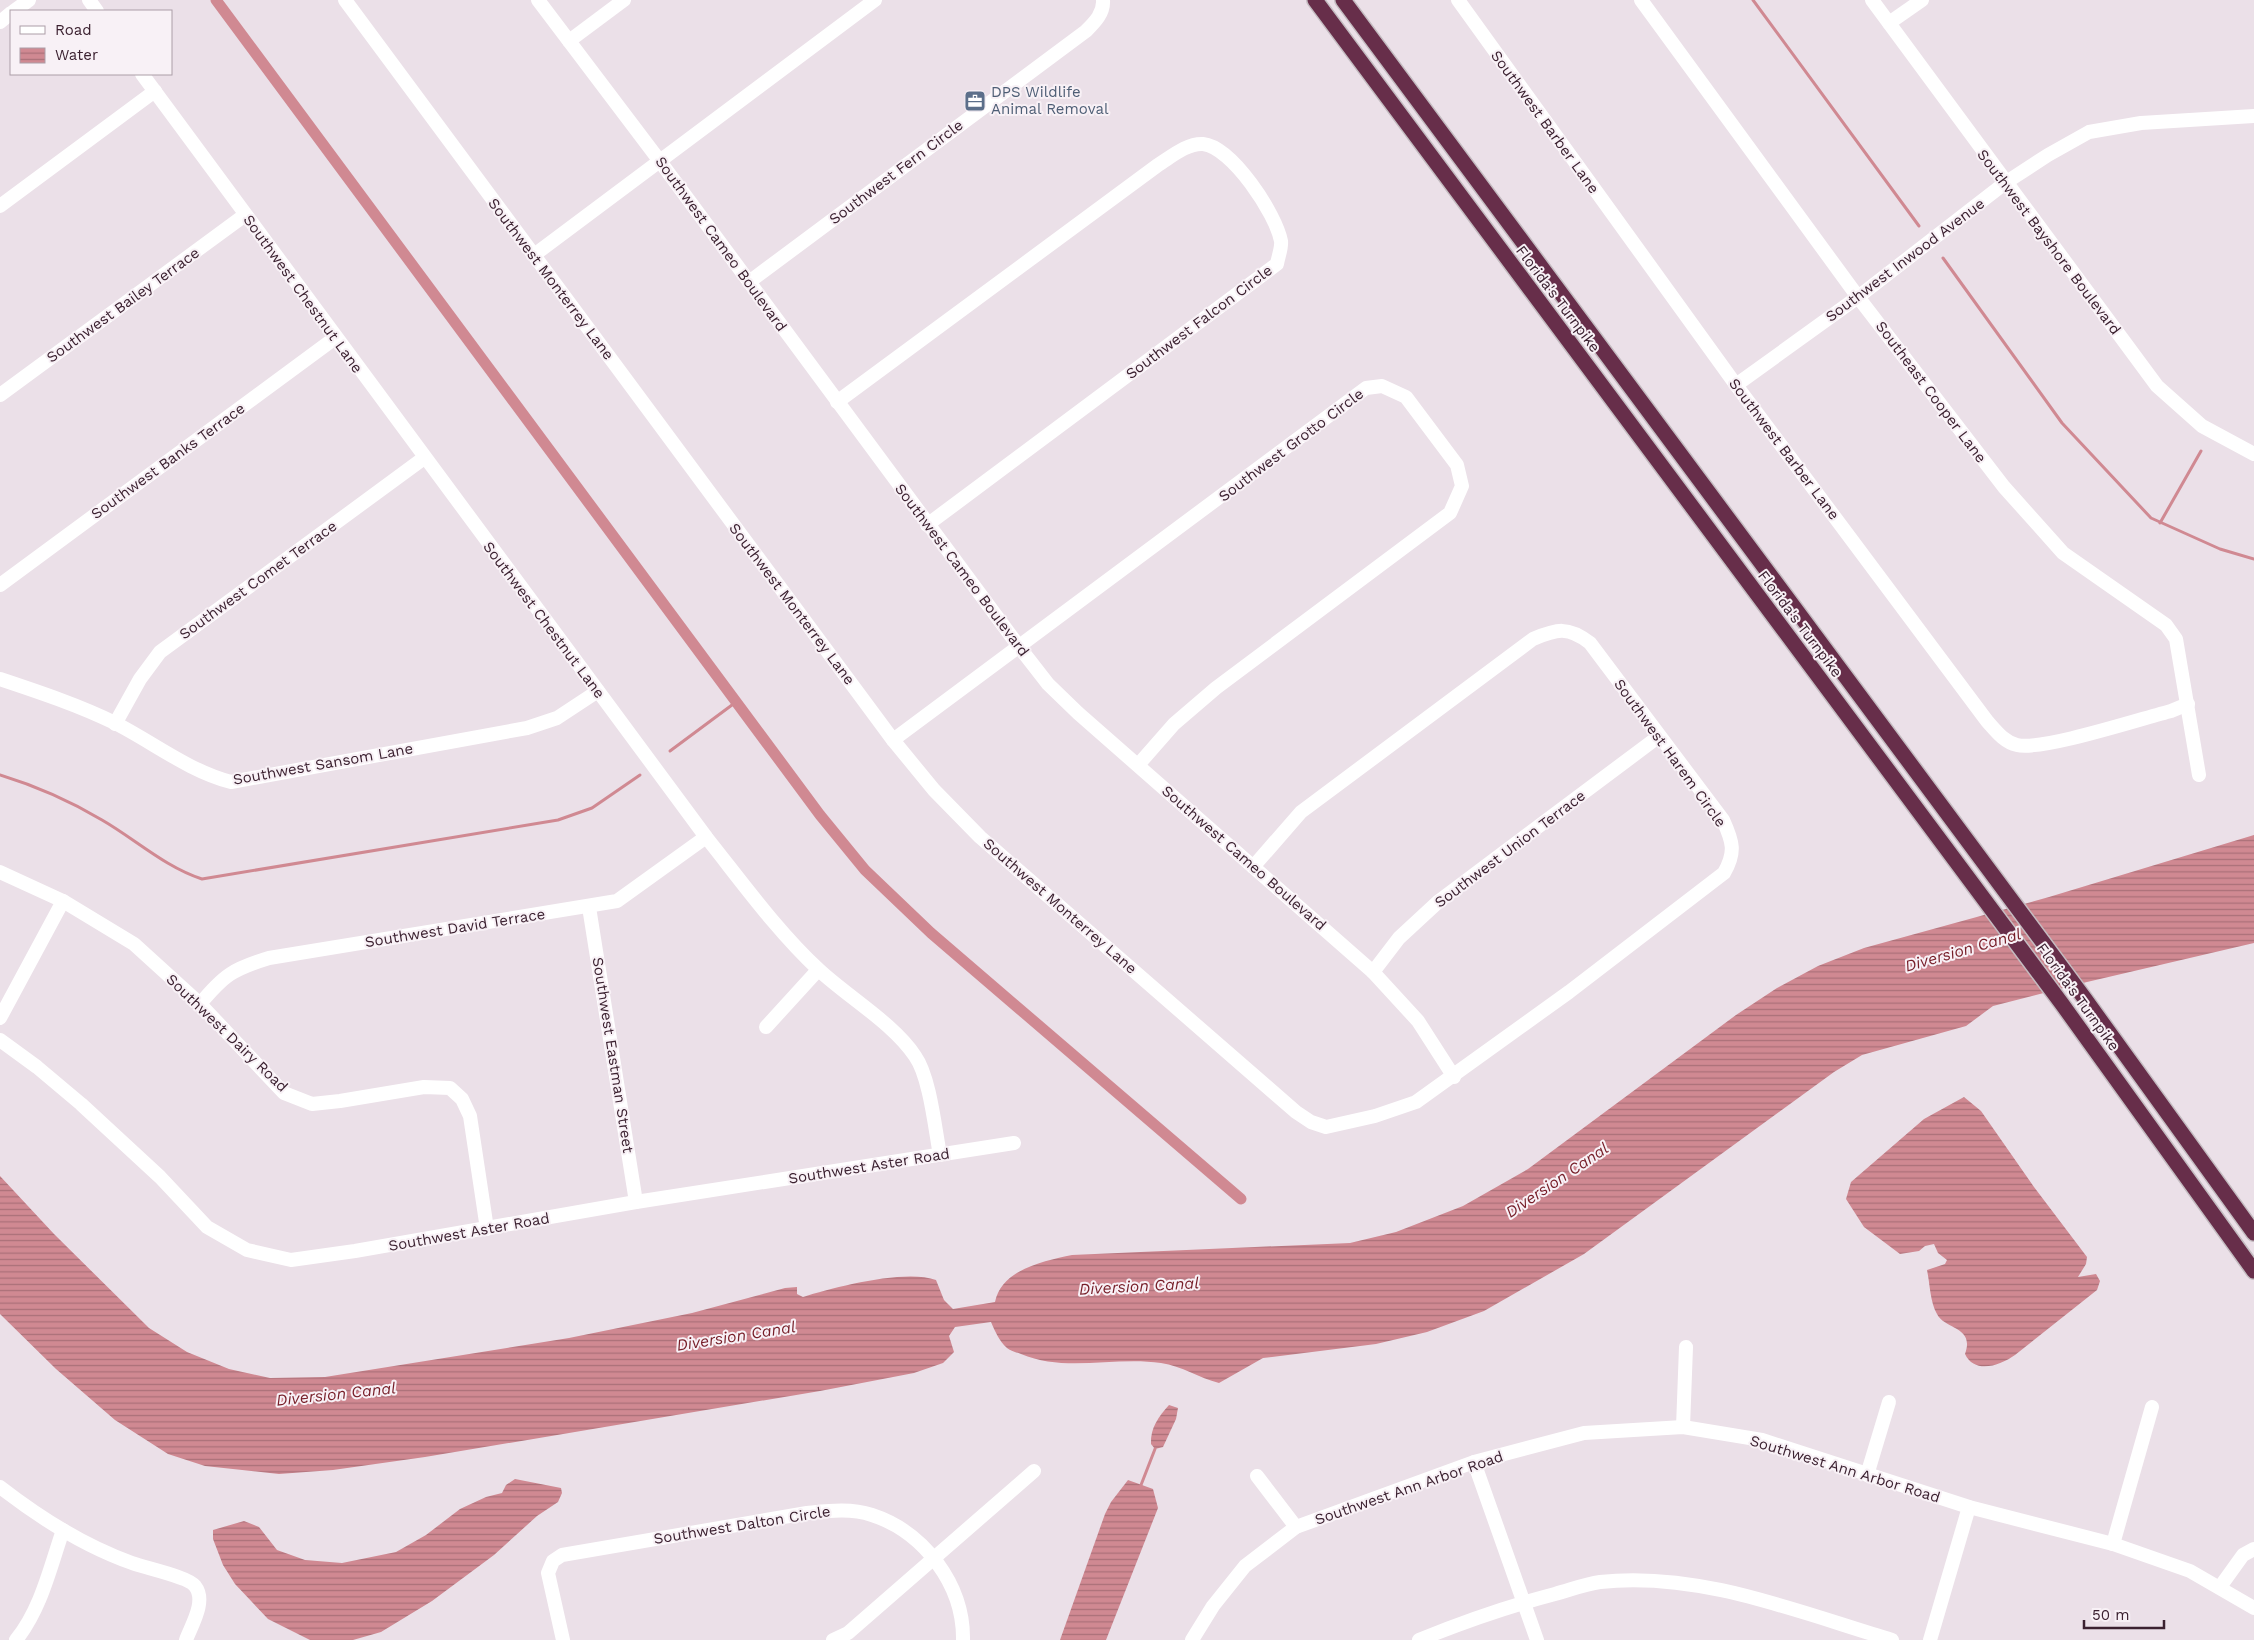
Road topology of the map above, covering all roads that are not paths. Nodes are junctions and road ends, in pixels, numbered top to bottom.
1 (29, 0) edge
2 (345, 0) edge
3 (538, 0) edge
4 (624, 0) edge
5 (875, 0) edge
6 (1103, 0) edge
7 (1315, 0) edge
8 (1344, 0) edge
9 (1458, 0) edge
10 (1641, 0) edge
11 (1872, 0) edge
12 (1922, 0) edge
13 (16, 10) edge
14 (10, 14) edge
15 (0, 22) edge
16 (1889, 23) junction
17 (569, 41) junction
18 (143, 75) edge
19 (155, 92) junction
20 (2254, 116) edge
21 (659, 160) junction
22 (2006, 183) junction
23 (0, 206) edge
24 (245, 215) junction
25 (534, 255) junction
26 (749, 282) junction
27 (1858, 297) junction
28 (335, 338) junction
29 (1736, 385) junction
30 (0, 395) edge
31 (837, 402) junction
32 (2254, 454) edge
33 (424, 458) junction
34 (927, 525) junction
35 (0, 585) edge
36 (1020, 648) junction
37 (0, 680) edge
38 (598, 691) junction
39 (2188, 704) junction
40 (115, 724) junction
41 (1658, 737) junction
42 (893, 740) junction
43 (1138, 765) junction
44 (2199, 775) dead end
45 (706, 837) junction
46 (1253, 867) junction
47 (0, 872) edge
48 (63, 902) junction
49 (589, 907) junction
50 (818, 970) junction
51 (1372, 972) junction
52 (200, 1004) junction
53 (0, 1018) edge
54 (766, 1026) dead end
55 (0, 1040) edge
56 (1454, 1077) junction
57 (1326, 1127) joint
58 (1014, 1144) dead end
59 (940, 1155) junction
60 (636, 1202) junction
61 (487, 1229) junction
62 (2254, 1233) edge
63 (2254, 1271) edge
64 (1686, 1347) dead end
65 (1889, 1402) dead end
66 (2152, 1407) dead end
67 (1683, 1427) junction
68 (1474, 1462) junction
69 (1034, 1470) dead end
70 (1867, 1475) junction
71 (1257, 1476) dead end
72 (0, 1488) edge
73 (1969, 1507) junction
74 (1296, 1527) junction
75 (63, 1530) junction
76 (2113, 1544) junction
77 (2254, 1549) edge
78 (933, 1557) junction
79 (2220, 1587) junction
80 (2251, 1600) edge
81 (1523, 1602) junction
82 (16, 1640) edge
83 (186, 1640) edge
84 (563, 1640) edge
85 (833, 1640) edge
86 (963, 1640) edge
87 (1192, 1640) edge
88 (1419, 1640) edge
89 (1537, 1640) edge
90 (1892, 1640) edge
91 (1930, 1640) edge

1 - 13 street
2 - 25 street, Southwest Monterrey Lane
3 - 17 street, Southwest Cameo Boulevard
4 - 17 street
5 - 21 street
6 - 26 street, Southwest Fern Circle
7 - 63 highway, Florida's Turnpike
8 - 62 highway, Florida's Turnpike
9 - 29 street, Southwest Barber Lane
10 - 27 street, Southeast Cooper Lane
11 - 16 street, Southwest Bayshore Boulevard
12 - 16 street
14 - 15 street
16 - 22 street, Southwest Bayshore Boulevard
17 - 21 street, Southwest Cameo Boulevard
18 - 19 street, Southwest Chestnut Lane
19 - 23 street
19 - 24 street, Southwest Chestnut Lane
20 - 22 street, Southwest Inwood Avenue
21 - 25 street
21 - 26 street, Southwest Cameo Boulevard
22 - 27 street, Southwest Inwood Avenue
22 - 32 street, Southwest Bayshore Boulevard
24 - 28 street, Southwest Chestnut Lane
24 - 30 street, Southwest Bailey Terrace
25 - 42 street, Southwest Monterrey Lane
26 - 31 street, Southwest Cameo Boulevard
27 - 29 street, Southwest Inwood Avenue
27 - 39 street, Southeast Cooper Lane
28 - 33 street, Southwest Chestnut Lane
28 - 35 street, Southwest Banks Terrace
29 - 39 street, Southwest Barber Lane
31 - 34 street, Southwest Cameo Boulevard
31 - 34 street, Southwest Falcon Circle
33 - 38 street, Southwest Chestnut Lane
33 - 40 street, Southwest Comet Terrace
34 - 36 street, Southwest Cameo Boulevard
36 - 42 street, Southwest Grotto Circle
36 - 43 street, Southwest Cameo Boulevard
36 - 43 street, Southwest Grotto Circle
37 - 40 street, Southwest Sansom Lane
38 - 40 street, Southwest Sansom Lane
38 - 45 street, Southwest Chestnut Lane
39 - 44 street, Southeast Cooper Lane
41 - 46 street, Southwest Harem Circle
41 - 51 street, Southwest Union Terrace
41 - 56 street, Southwest Harem Circle
42 - 57 street, Southwest Monterrey Lane
43 - 46 street, Southwest Cameo Boulevard
45 - 49 street, Southwest David Terrace
45 - 50 street, Southwest Chestnut Lane
46 - 51 street, Southwest Cameo Boulevard
47 - 48 street, Southwest Dairy Road
48 - 52 street, Southwest Dairy Road
48 - 53 street
49 - 52 street, Southwest David Terrace
49 - 60 street, Southwest Eastman Street
50 - 54 street
50 - 59 street, Southwest Chestnut Lane
51 - 56 street, Southwest Cameo Boulevard
52 - 61 street, Southwest Dairy Road
55 - 61 street, Southwest Aster Road
56 - 57 street, Southwest Harem Circle
58 - 59 street, Southwest Aster Road
59 - 60 street, Southwest Aster Road
60 - 61 street, Southwest Aster Road
64 - 67 street
65 - 70 street
66 - 76 street
67 - 68 street, Southwest Ann Arbor Road
67 - 70 street, Southwest Ann Arbor Road
68 - 74 street, Southwest Ann Arbor Road
68 - 81 street
69 - 78 street
70 - 73 street, Southwest Ann Arbor Road
71 - 74 street
72 - 75 street
73 - 76 street, Southwest Ann Arbor Road
73 - 91 street
74 - 87 street, Southwest Ann Arbor Road
75 - 82 street
75 - 83 street
76 - 79 street, Southwest Ann Arbor Road
77 - 79 street
78 - 84 street, Southwest Dalton Circle
78 - 85 street
78 - 86 street, Southwest Dalton Circle
79 - 80 street, Southwest Ann Arbor Road
81 - 88 street
81 - 89 street
81 - 90 street

